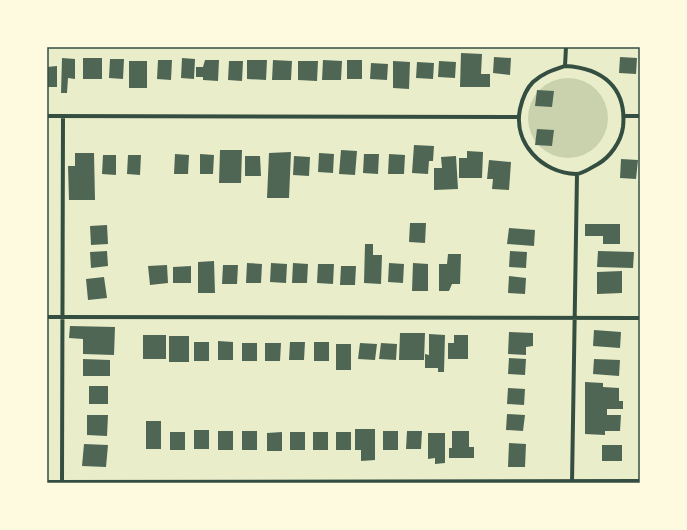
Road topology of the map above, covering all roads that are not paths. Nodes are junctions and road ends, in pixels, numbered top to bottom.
1 (566, 47) edge
2 (566, 66) junction
3 (47, 116) edge
4 (624, 116) junction
5 (640, 116) edge
6 (63, 117) junction
7 (518, 117) junction
8 (577, 174) junction
9 (61, 316) junction
10 (47, 317) edge
11 (640, 318) edge
12 (574, 319) junction
13 (47, 482) edge
14 (62, 482) edge
15 (572, 482) edge
16 (640, 482) edge

1 - 2 street
2 - 4 street
2 - 7 street
3 - 6 street
4 - 5 street
4 - 8 street
6 - 7 street
6 - 9 street
7 - 8 street
8 - 12 street
9 - 10 street
9 - 12 street
9 - 14 street
11 - 12 street
12 - 15 street
13 - 14 street
14 - 15 street
15 - 16 street

